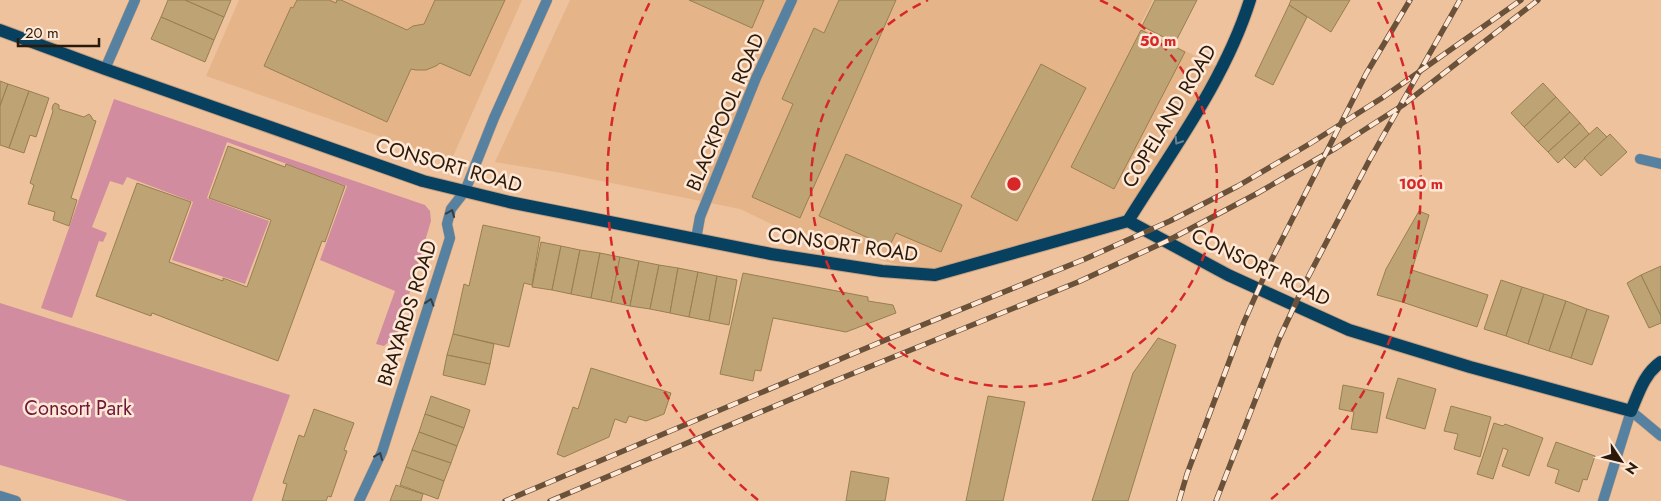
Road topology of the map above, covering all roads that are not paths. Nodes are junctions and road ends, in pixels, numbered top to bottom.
1 (135, 0) edge
2 (547, 0) edge
3 (792, 0) edge
4 (1250, 0) edge
5 (0, 30) edge
6 (105, 70) junction
7 (1640, 159) dead end
8 (1661, 164) edge
9 (465, 191) junction
10 (1128, 220) junction
11 (696, 239) junction
12 (1661, 362) edge
13 (1631, 411) junction
14 (1661, 436) edge
15 (0, 496) edge
16 (16, 501) edge
17 (360, 501) edge
18 (1602, 501) edge

1 - 6 street
2 - 9 street, BRAYARDS ROAD
3 - 11 street, BLACKPOOL ROAD
4 -> 10 main road, COPELAND ROAD
5 - 6 main road, CONSORT ROAD
6 - 9 main road, CONSORT ROAD
7 - 8 street
9 - 11 main road, CONSORT ROAD
17 -> 9 street, BRAYARDS ROAD
10 - 11 main road, CONSORT ROAD
10 - 13 main road, CONSORT ROAD
12 - 13 main road
13 - 14 street, CONSORT ROAD
13 - 18 street
15 - 16 street

